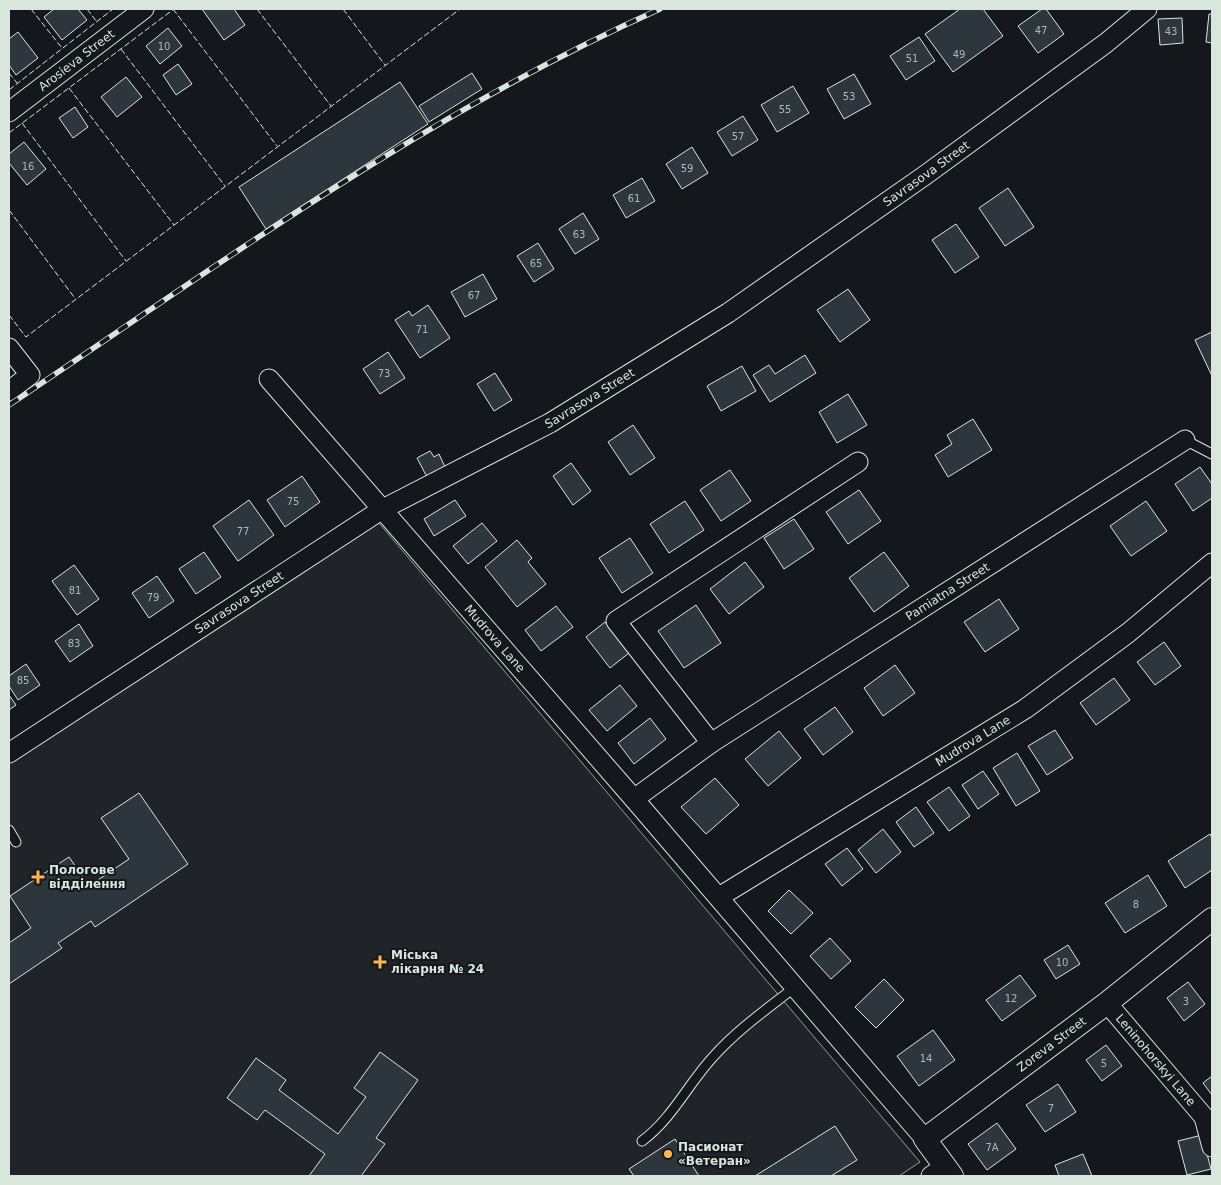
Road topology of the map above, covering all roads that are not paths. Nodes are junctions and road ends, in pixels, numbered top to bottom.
1 (144, 9) edge
2 (1147, 9) edge
3 (9, 112) edge
4 (9, 348) edge
5 (269, 379) dead end
6 (9, 391) edge
7 (1185, 440) joint
8 (1212, 454) edge
9 (858, 462) dead end
10 (381, 510) junction
11 (1212, 563) edge
12 (711, 743) junction
13 (9, 753) edge
14 (634, 799) junction
15 (9, 830) edge
16 (16, 842) dead end
17 (719, 897) junction
18 (1212, 919) edge
19 (795, 987) junction
20 (1107, 1003) junction
21 (925, 1139) junction
22 (642, 1141) dead end
23 (1212, 1147) edge
24 (943, 1173) edge

1 - 3 street, Arosieva Street
2 - 10 street, Savrasova Street
4 - 6 street
5 - 10 street, Mudrova Lane
7 - 8 lane
7 - 12 street, Pamiatna Street
9 - 12 street
10 - 13 street, Savrasova Street
10 - 14 street, Mudrova Lane
11 - 17 street, Mudrova Lane
12 - 14 street, Pamiatna Street
14 - 17 street, Mudrova Lane
15 - 16 lane
17 - 19 street, Mudrova Lane
18 - 20 street, Zoreva Street
19 - 21 street, Mudrova Lane
19 - 22 lane
20 - 21 street, Zoreva Street
20 - 23 street, Leninohorskyi Lane
21 - 24 street

